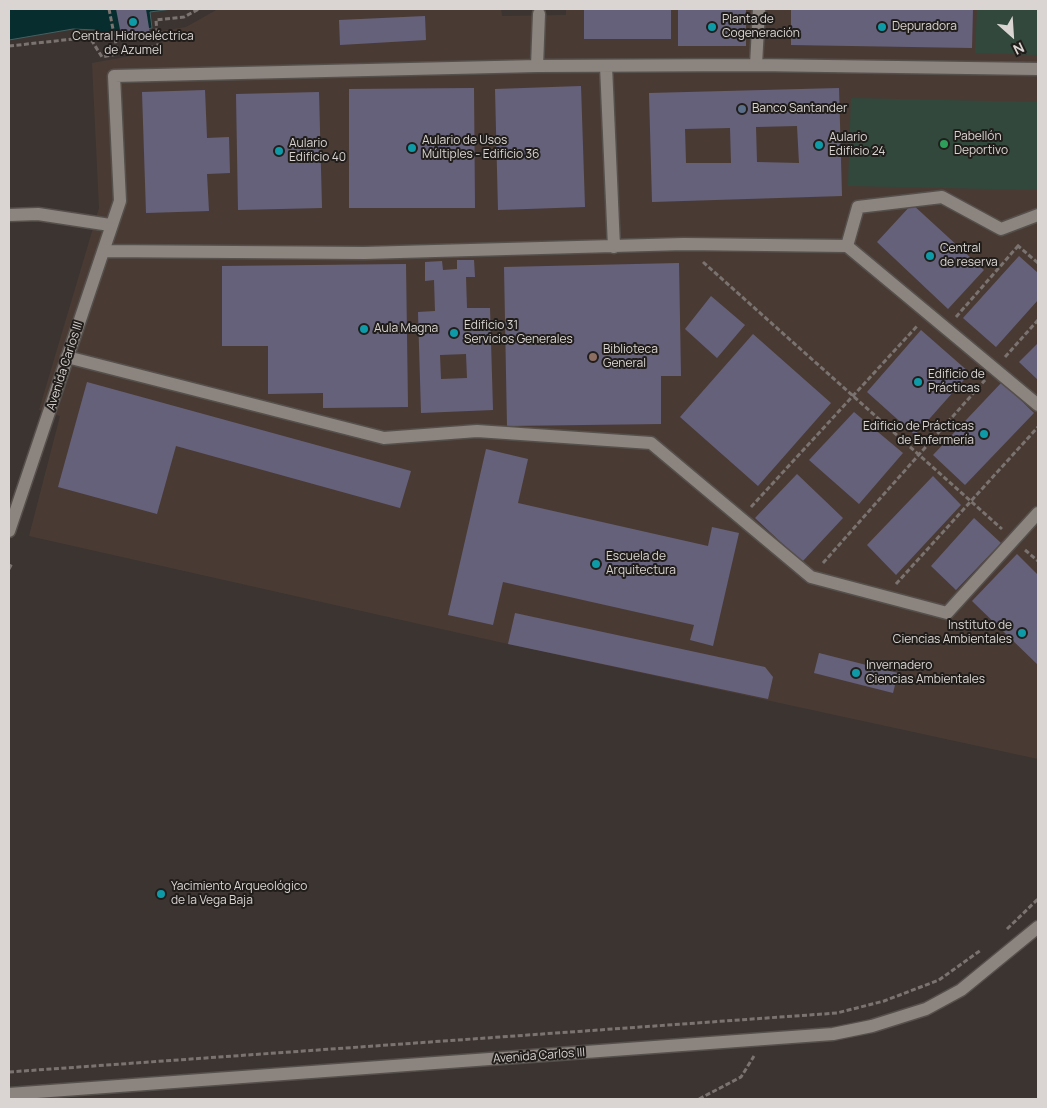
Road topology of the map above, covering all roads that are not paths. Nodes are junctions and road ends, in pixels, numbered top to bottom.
1 (759, 9) edge
2 (539, 14) dead end
3 (756, 64) junction
4 (537, 66) junction
5 (606, 66) junction
6 (1038, 69) edge
7 (9, 215) edge
8 (1038, 215) edge
9 (110, 226) junction
10 (614, 246) junction
11 (847, 246) junction
12 (103, 251) junction
13 (67, 358) junction
14 (1038, 405) edge
15 (1038, 513) edge
16 (9, 531) edge
17 (1038, 927) edge
18 (9, 1094) edge

1 - 3 street
2 - 4 street
3 - 5 street
3 - 6 street
4 - 5 street
4 - 9 street, Avenida Carlos III
5 - 10 street
7 - 9 street
8 - 11 street
9 - 12 street, Avenida Carlos III
10 - 11 street
10 - 12 street
11 - 14 street
12 - 13 street, Avenida Carlos III
13 - 15 street
13 - 16 street, Avenida Carlos III
17 - 18 street, Avenida Carlos III

